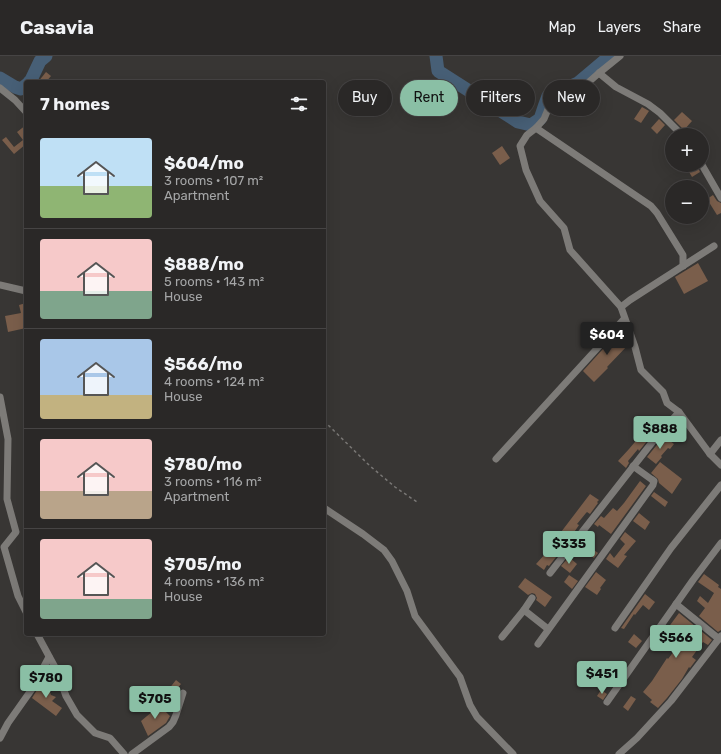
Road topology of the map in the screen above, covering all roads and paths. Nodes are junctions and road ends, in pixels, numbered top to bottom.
1 (620, 56) edge
2 (599, 72) junction
3 (0, 88) edge
4 (24, 110) edge
5 (536, 128) junction
6 (675, 128) edge
7 (706, 172) edge
8 (721, 198) edge
9 (714, 246) dead end
10 (683, 266) junction
11 (0, 285) edge
12 (24, 291) edge
13 (621, 307) junction
14 (624, 319) junction
15 (0, 397) edge
16 (679, 412) junction
17 (326, 423) edge
18 (721, 440) edge
19 (710, 454) junction
20 (496, 460) dead end
21 (721, 464) edge
22 (633, 466) junction
23 (721, 485) edge
24 (417, 502) dead end
25 (326, 509) edge
26 (721, 543) edge
27 (550, 572) dead end
28 (532, 598) dead end
29 (676, 604) junction
30 (24, 608) edge
31 (524, 610) junction
32 (615, 628) dead end
33 (548, 629) junction
34 (38, 636) edge
35 (502, 637) dead end
36 (720, 637) edge
37 (538, 644) dead end
38 (49, 657) junction
39 (183, 693) dead end
40 (607, 702) dead end
41 (0, 738) edge
42 (124, 754) edge
43 (132, 754) edge
44 (513, 754) edge
45 (619, 754) edge

1 - 2 street
2 - 5 street
2 - 6 street
3 - 4 street
5 - 10 street
5 - 13 street
7 - 8 street
9 - 10 street
10 - 13 street
11 - 12 street
13 - 14 street
14 - 16 street
14 - 20 street
15 - 30 street
16 - 19 street
16 - 22 street
17 - 24 path
18 - 19 street
19 - 21 street
22 - 27 street
22 - 33 street
23 - 32 street
25 - 44 street
26 - 29 street
28 - 31 street
29 - 36 street
29 - 40 street
31 - 33 street
31 - 35 street
33 - 37 street
34 - 38 street
36 - 45 street
38 - 41 street
38 - 42 street
39 - 43 street

